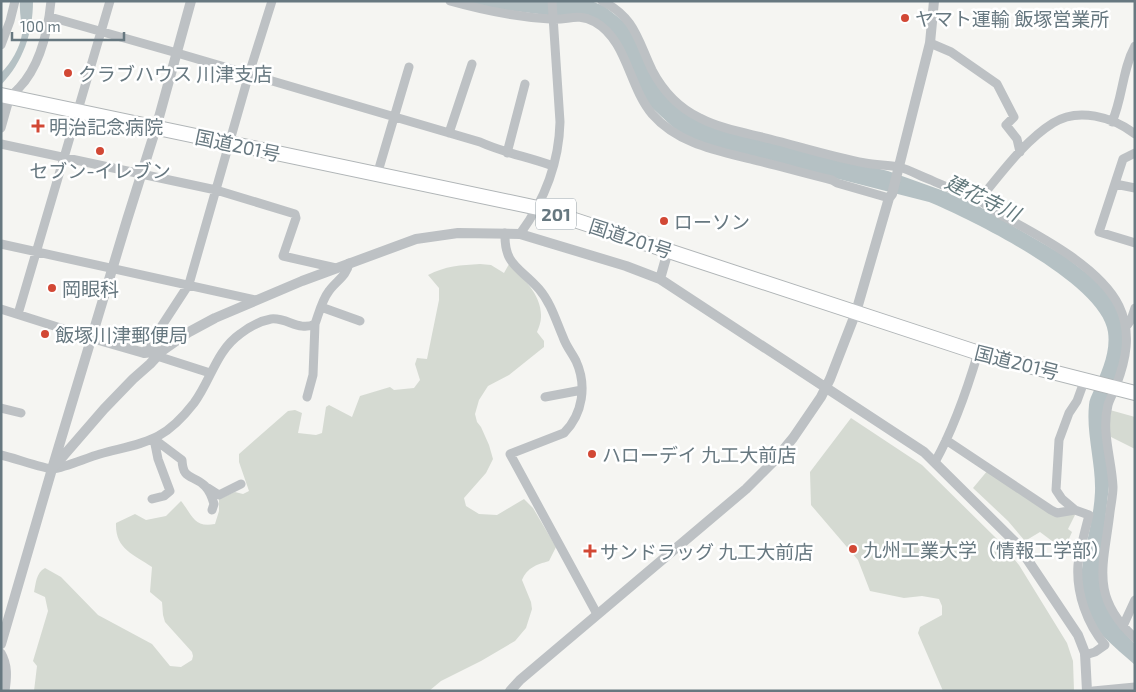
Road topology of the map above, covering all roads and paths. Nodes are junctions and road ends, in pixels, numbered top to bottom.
1 (15, 1) edge
2 (52, 1) edge
3 (110, 1) edge
4 (191, 1) edge
5 (272, 1) edge
6 (450, 1) edge
7 (552, 1) edge
8 (602, 1) edge
9 (934, 1) edge
10 (50, 17) junction
11 (553, 18) junction
12 (101, 32) junction
13 (930, 42) junction
14 (1, 45) edge
15 (1135, 46) edge
16 (177, 53) junction
17 (472, 64) dead end
18 (409, 67) dead end
19 (249, 74) junction
20 (525, 84) dead end
21 (4, 97) edge
22 (78, 111) junction
23 (393, 116) junction
24 (1112, 122) junction
25 (1, 128) edge
26 (156, 128) junction
27 (449, 133) junction
28 (1135, 134) edge
29 (230, 143) junction
30 (1, 144) edge
31 (1020, 152) junction
32 (507, 153) junction
33 (1135, 153) edge
34 (64, 157) junction
35 (553, 166) junction
36 (898, 170) junction
37 (142, 174) junction
38 (377, 175) junction
39 (1115, 184) junction
40 (1135, 188) edge
41 (216, 190) junction
42 (890, 196) junction
43 (979, 200) junction
44 (538, 208) junction
45 (505, 233) junction
46 (520, 234) junction
47 (1135, 243) edge
48 (1, 244) edge
49 (37, 251) junction
50 (668, 251) junction
51 (350, 263) junction
52 (113, 268) junction
53 (336, 268) junction
54 (660, 279) junction
55 (189, 284) junction
56 (256, 300) junction
57 (321, 307) junction
58 (1, 309) edge
59 (856, 312) junction
60 (18, 314) junction
61 (1134, 314) edge
62 (360, 321) dead end
63 (315, 324) junction
64 (1126, 328) junction
65 (92, 338) junction
66 (144, 353) junction
67 (978, 353) junction
68 (159, 354) junction
69 (210, 374) junction
70 (1091, 381) junction
71 (826, 387) junction
72 (1114, 387) junction
73 (582, 390) junction
74 (1135, 393) edge
75 (307, 397) dead end
76 (546, 398) dead end
77 (1, 408) edge
78 (22, 413) dead end
79 (154, 439) junction
80 (946, 440) junction
81 (1, 455) edge
82 (935, 462) junction
83 (52, 469) junction
84 (241, 484) dead end
85 (204, 485) junction
86 (152, 499) dead end
87 (212, 510) dead end
88 (1075, 510) junction
89 (1135, 600) edge
90 (597, 614) junction
91 (1123, 626) junction
92 (1135, 638) edge
93 (2, 640) edge
94 (1, 653) edge
95 (1085, 655) junction
96 (1135, 688) edge
97 (5, 691) edge
98 (510, 691) edge
99 (1087, 691) edge
100 (1093, 691) edge

1 - 14 street
2 - 10 street
3 - 12 street
4 - 16 street
5 - 19 street
6 - 11 street
7 - 11 street
8 - 36 street
9 - 13 street
10 - 12 street
10 - 21 street
11 - 35 street
11 - 42 street
12 - 16 street
12 - 22 street
13 - 31 street
13 - 36 street
15 - 24 street
16 - 19 street
16 - 26 street
17 - 27 street
18 - 23 street
19 - 23 street
19 - 29 street
20 - 32 street
21 - 22 highway, 国道201号 / 201
21 - 25 street
22 - 26 highway, 国道201号 / 201
22 - 34 street
23 - 27 street
23 - 38 street
24 - 28 street
24 - 31 street
26 - 29 highway, 国道201号 / 201
26 - 37 street
27 - 32 street
29 - 38 highway, 国道201号 / 201
29 - 41 street
30 - 34 street
31 - 43 street
32 - 35 street
33 - 39 street
34 - 37 street
34 - 49 street
35 - 44 street
36 - 42 street
36 - 43 street
37 - 41 street
37 - 52 street
38 - 44 highway, 国道201号 / 201
39 - 40 street
39 - 47 street
41 - 53 street
41 - 55 street
42 - 59 street
43 - 64 street
44 - 46 street
44 - 50 highway, 国道201号 / 201
45 - 46 street
45 - 51 street
45 - 73 street
46 - 54 street
48 - 49 street
49 - 52 street
49 - 60 street
50 - 54 street
50 - 59 highway, 国道201号 / 201
51 - 53 street
51 - 57 street
52 - 55 street
52 - 65 street
53 - 56 street
54 - 71 street
55 - 56 street
55 - 66 street
56 - 68 street
57 - 62 street
57 - 63 street
58 - 60 street
59 - 67 highway, 国道201号 / 201
59 - 71 street
60 - 65 street
61 - 64 street
63 - 69 street
63 - 75 street
64 - 72 street
65 - 66 street
65 - 83 street
66 - 68 street
67 - 70 highway, 国道201号 / 201
67 - 80 street
68 - 69 street
68 - 83 street
69 - 79 street
70 - 72 highway, 国道201号 / 201
70 - 88 street
71 - 82 street
71 - 90 street
72 - 74 highway, 国道201号 / 201
72 - 91 street
73 - 76 street
73 - 90 street
77 - 78 street
79 - 83 street
79 - 85 street
79 - 86 street
80 - 82 street
80 - 88 street
81 - 83 street
82 - 95 street
83 - 93 street
84 - 85 street
85 - 87 street
88 - 95 street
89 - 91 street
90 - 98 street
91 - 92 street
94 - 97 street
95 - 99 street
96 - 100 street

